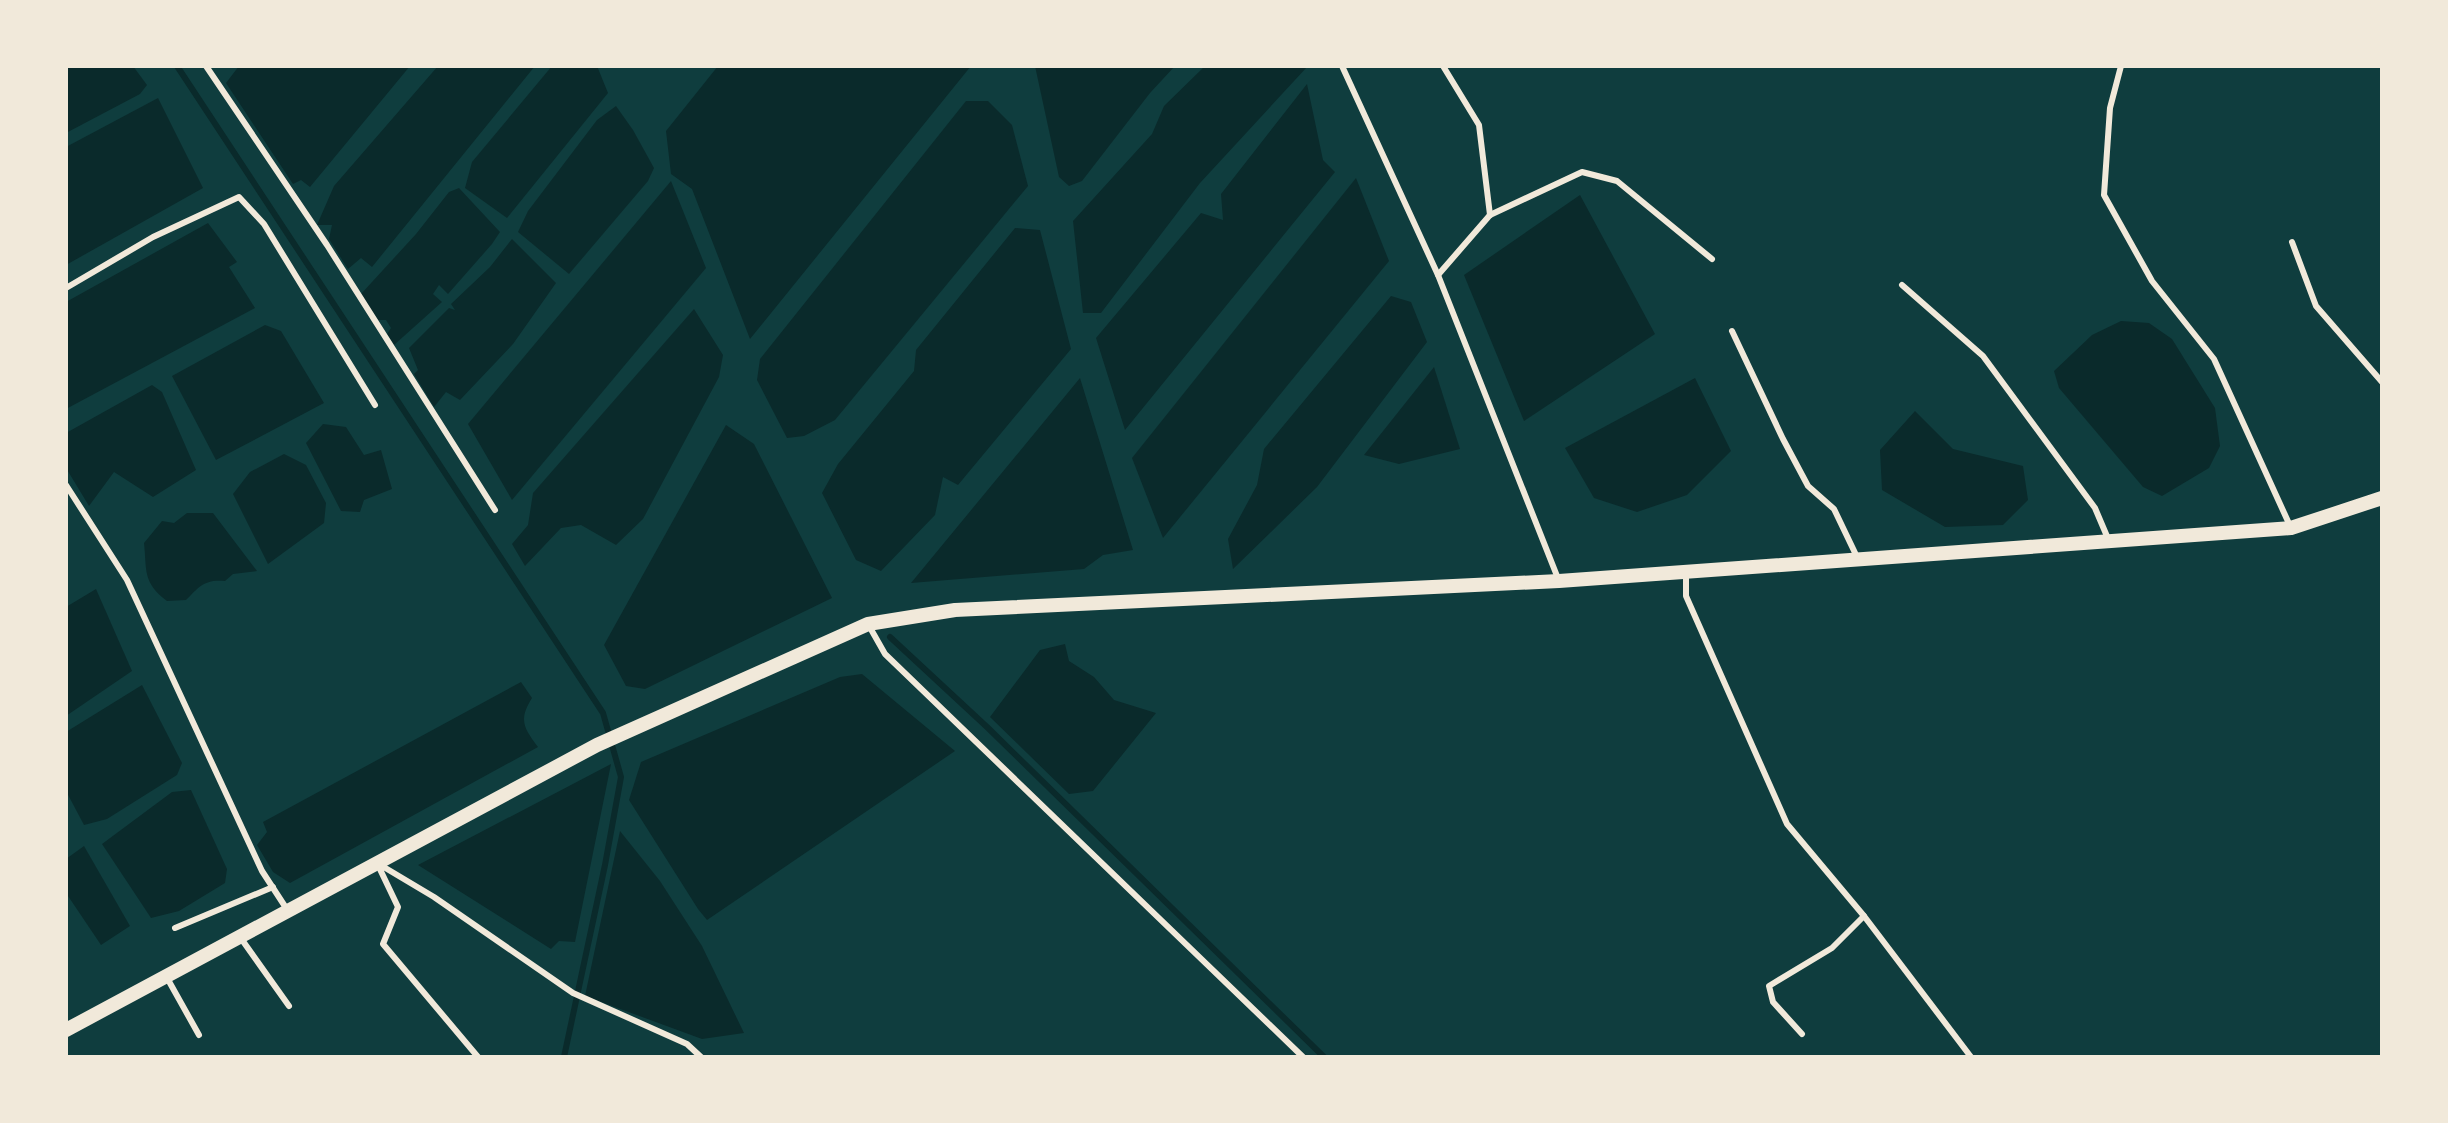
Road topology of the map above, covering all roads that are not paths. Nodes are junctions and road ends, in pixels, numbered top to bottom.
1 (206, 66) edge
2 (1342, 66) edge
3 (1443, 66) edge
4 (2121, 66) edge
5 (1490, 215) junction
6 (2292, 242) dead end
7 (1712, 259) dead end
8 (1438, 275) junction
9 (1902, 285) dead end
10 (66, 288) edge
11 (1732, 331) dead end
12 (2382, 382) edge
13 (375, 405) dead end
14 (66, 485) edge
15 (2382, 498) edge
16 (495, 510) dead end
17 (2291, 528) junction
18 (2109, 541) junction
19 (1858, 560) junction
20 (1686, 572) junction
21 (1559, 581) junction
22 (868, 624) junction
23 (377, 863) junction
24 (273, 887) junction
25 (288, 911) junction
26 (1864, 916) junction
27 (175, 928) dead end
28 (240, 937) junction
29 (166, 976) junction
30 (289, 1006) dead end
31 (66, 1030) edge
32 (1802, 1034) dead end
33 (199, 1035) dead end
34 (478, 1057) edge
35 (701, 1057) edge
36 (1303, 1057) edge
37 (1971, 1057) edge

1 - 16 lane
2 - 8 lane
3 - 5 lane
4 - 17 lane
5 - 7 lane
5 - 8 lane
6 - 12 lane
8 - 21 lane
9 - 18 lane
10 - 13 lane
11 - 19 lane
14 - 24 lane
15 - 17 street
17 - 18 street
18 - 19 street
19 - 20 street
20 - 21 street
20 - 26 lane
21 - 22 street
22 - 23 street
22 - 36 lane
23 - 25 street
23 - 34 lane
23 - 35 lane
24 - 25 lane
24 - 27 lane
25 - 28 street
26 - 32 lane
26 - 37 lane
28 - 29 street
28 - 30 lane
29 - 31 street
29 - 33 lane

